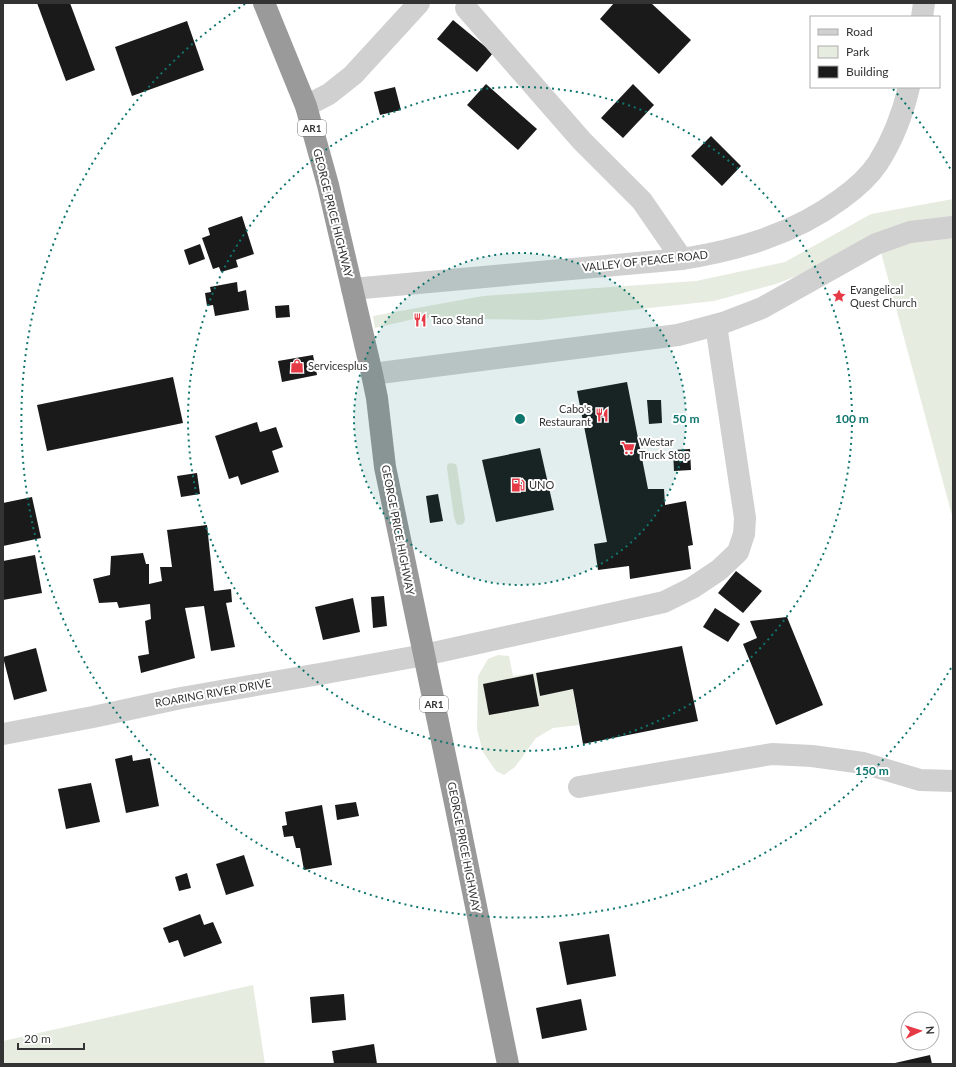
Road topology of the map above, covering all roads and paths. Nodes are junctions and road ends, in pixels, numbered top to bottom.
1 (264, 3) edge
2 (419, 3) edge
3 (924, 3) edge
4 (466, 8) dead end
5 (922, 16) edge
6 (909, 88) edge
7 (306, 106) junction
8 (953, 228) edge
9 (682, 258) junction
10 (352, 289) junction
11 (716, 325) junction
12 (372, 374) junction
13 (424, 654) junction
14 (3, 734) edge
15 (953, 781) edge
16 (579, 787) dead end
17 (508, 1064) edge

1 - 7 highway, GEORGE PRICE HIGHWAY / AR1
2 - 7 street
3 - 5 street
4 - 9 street
6 - 9 street, VALLEY OF PEACE ROAD
7 - 10 highway, GEORGE PRICE HIGHWAY / AR1
8 - 11 street
9 - 10 street, VALLEY OF PEACE ROAD
10 - 12 highway, GEORGE PRICE HIGHWAY / AR1
11 - 12 street
11 - 13 street, ROARING RIVER DRIVE
12 - 13 highway, GEORGE PRICE HIGHWAY / AR1
13 - 14 street, ROARING RIVER DRIVE
13 - 17 highway, GEORGE PRICE HIGHWAY / AR1
15 - 16 street

